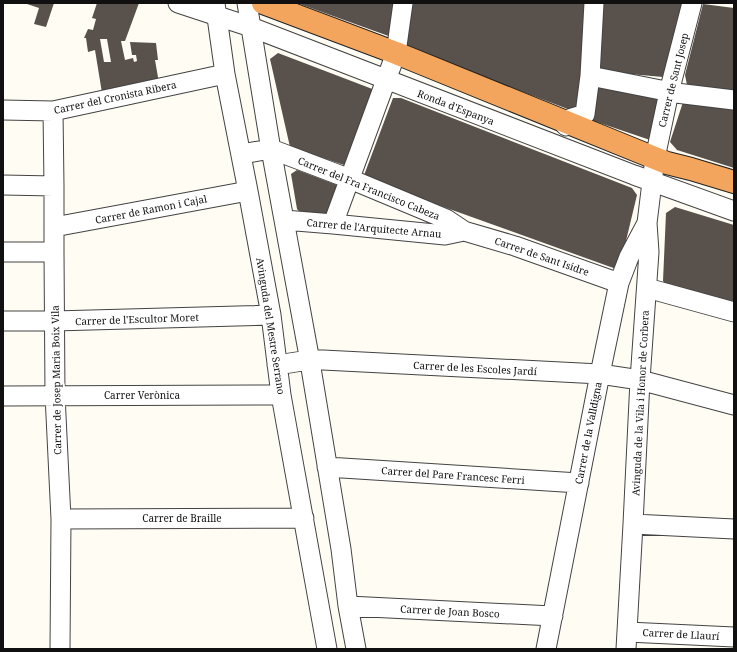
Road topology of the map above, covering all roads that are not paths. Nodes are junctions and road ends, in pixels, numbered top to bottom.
1 (178, 3) edge
2 (247, 3) edge
3 (263, 3) edge
4 (403, 3) edge
5 (594, 3) edge
6 (692, 3) edge
7 (216, 10) edge
8 (251, 27) junction
9 (396, 53) junction
10 (225, 74) junction
11 (590, 76) junction
12 (386, 79) junction
13 (669, 92) junction
14 (734, 100) edge
15 (3, 110) edge
16 (54, 111) junction
17 (562, 121) junction
18 (271, 149) junction
19 (241, 154) junction
20 (655, 158) junction
21 (692, 169) junction
22 (350, 179) junction
23 (652, 182) junction
24 (734, 182) edge
25 (3, 185) edge
26 (54, 186) junction
27 (248, 191) junction
28 (734, 211) edge
29 (284, 220) junction
30 (647, 223) junction
31 (333, 224) junction
32 (54, 228) junction
33 (464, 231) junction
34 (3, 252) edge
35 (54, 252) junction
36 (619, 283) junction
37 (647, 288) junction
38 (734, 312) edge
39 (271, 315) junction
40 (3, 321) edge
41 (54, 321) junction
42 (309, 360) junction
43 (277, 365) junction
44 (600, 374) junction
45 (640, 380) junction
46 (55, 395) junction
47 (281, 395) junction
48 (3, 396) edge
49 (734, 405) edge
50 (327, 467) junction
51 (579, 483) junction
52 (304, 518) junction
53 (61, 519) junction
54 (633, 524) junction
55 (734, 529) edge
56 (341, 549) junction
57 (310, 552) junction
58 (348, 606) junction
59 (553, 616) junction
60 (734, 637) edge
61 (627, 640) edge
62 (60, 649) edge
63 (327, 649) edge
64 (356, 649) edge
65 (546, 649) edge

1 - 7 street, Ronda d'Espanya
2 - 8 street
3 - 9 highway
4 - 9 street
5 - 11 street
6 - 13 street, Carrer de Sant Josep
7 - 8 street, Ronda d'Espanya
7 - 10 street, Avinguda del Mestre Serrano
8 - 12 street, Ronda d'Espanya
8 - 18 street
9 - 12 street
9 - 17 highway
10 - 16 street, Carrer del Cronista Ribera
10 - 19 street, Avinguda del Mestre Serrano
11 - 13 street
11 - 17 street
12 - 22 street
12 - 23 street, Ronda d'Espanya
13 - 14 street
13 - 20 street, Carrer de Sant Josep
15 - 16 street, Carrer del Cronista Ribera
16 - 26 street, Carrer de Josep Maria Boix Vila
17 - 20 highway
17 - 23 street
18 - 19 street
18 - 22 street, Carrer del Fra Francisco Cabeza
18 - 29 street
19 - 27 street, Avinguda del Mestre Serrano
20 - 21 highway
20 - 23 street, Avinguda de la Vila i Honor de Corbera
21 - 23 street
21 - 24 highway
22 - 31 street
22 - 33 street, Carrer del Fra Francisco Cabeza
23 - 28 street, Ronda d'Espanya
23 - 30 street, Avinguda de la Vila i Honor de Corbera
25 - 26 street
26 - 32 street, Carrer de Josep Maria Boix Vila
27 - 32 street, Carrer de Ramon i Cajal
27 - 39 street, Avinguda del Mestre Serrano
29 - 31 street, Carrer de l'Arquitecte Arnau
29 - 42 street
30 - 36 street, Carrer de la Valldigna
30 - 37 street, Avinguda de la Vila i Honor de Corbera
31 - 33 street, Carrer de l'Arquitecte Arnau
32 - 35 street, Carrer de Josep Maria Boix Vila
33 - 36 street, Carrer de Sant Isidre
34 - 35 street
35 - 41 street, Carrer de Josep Maria Boix Vila
36 - 44 street, Carrer de la Valldigna
37 - 38 street
37 - 45 street, Avinguda de la Vila i Honor de Corbera
39 - 41 street, Carrer de l'Escultor Moret
39 - 43 street, Avinguda del Mestre Serrano
40 - 41 street, Carrer de l'Escultor Moret
41 - 46 street, Carrer de Josep Maria Boix Vila
42 - 43 street, Carrer de les Escoles Jardí
42 - 44 street, Carrer de les Escoles Jardí
42 - 50 street
43 - 47 street, Avinguda del Mestre Serrano
44 - 45 street, Carrer de les Escoles Jardí
44 - 51 street, Carrer de la Valldigna
45 - 49 street, Carrer de les Escoles Jardí
45 - 54 street, Avinguda de la Vila i Honor de Corbera
46 - 47 street, Carrer Verònica
46 - 48 street, Carrer Verònica
46 - 53 street, Carrer de Josep Maria Boix Vila
47 - 52 street, Avinguda del Mestre Serrano
50 - 51 street, Carrer del Pare Francesc Ferri
50 - 56 street
51 - 59 street, Carrer de la Valldigna
52 - 53 street, Carrer de Braille
52 - 57 street, Avinguda del Mestre Serrano
53 - 62 street, Carrer de Josep Maria Boix Vila
54 - 55 street
54 - 61 street, Avinguda de la Vila i Honor de Corbera
56 - 57 street
56 - 58 street
57 - 63 street, Avinguda del Mestre Serrano
58 - 59 street, Carrer de Joan Bosco
58 - 64 street
59 - 65 street, Carrer de la Valldigna
60 - 61 street, Carrer de Llaurí

